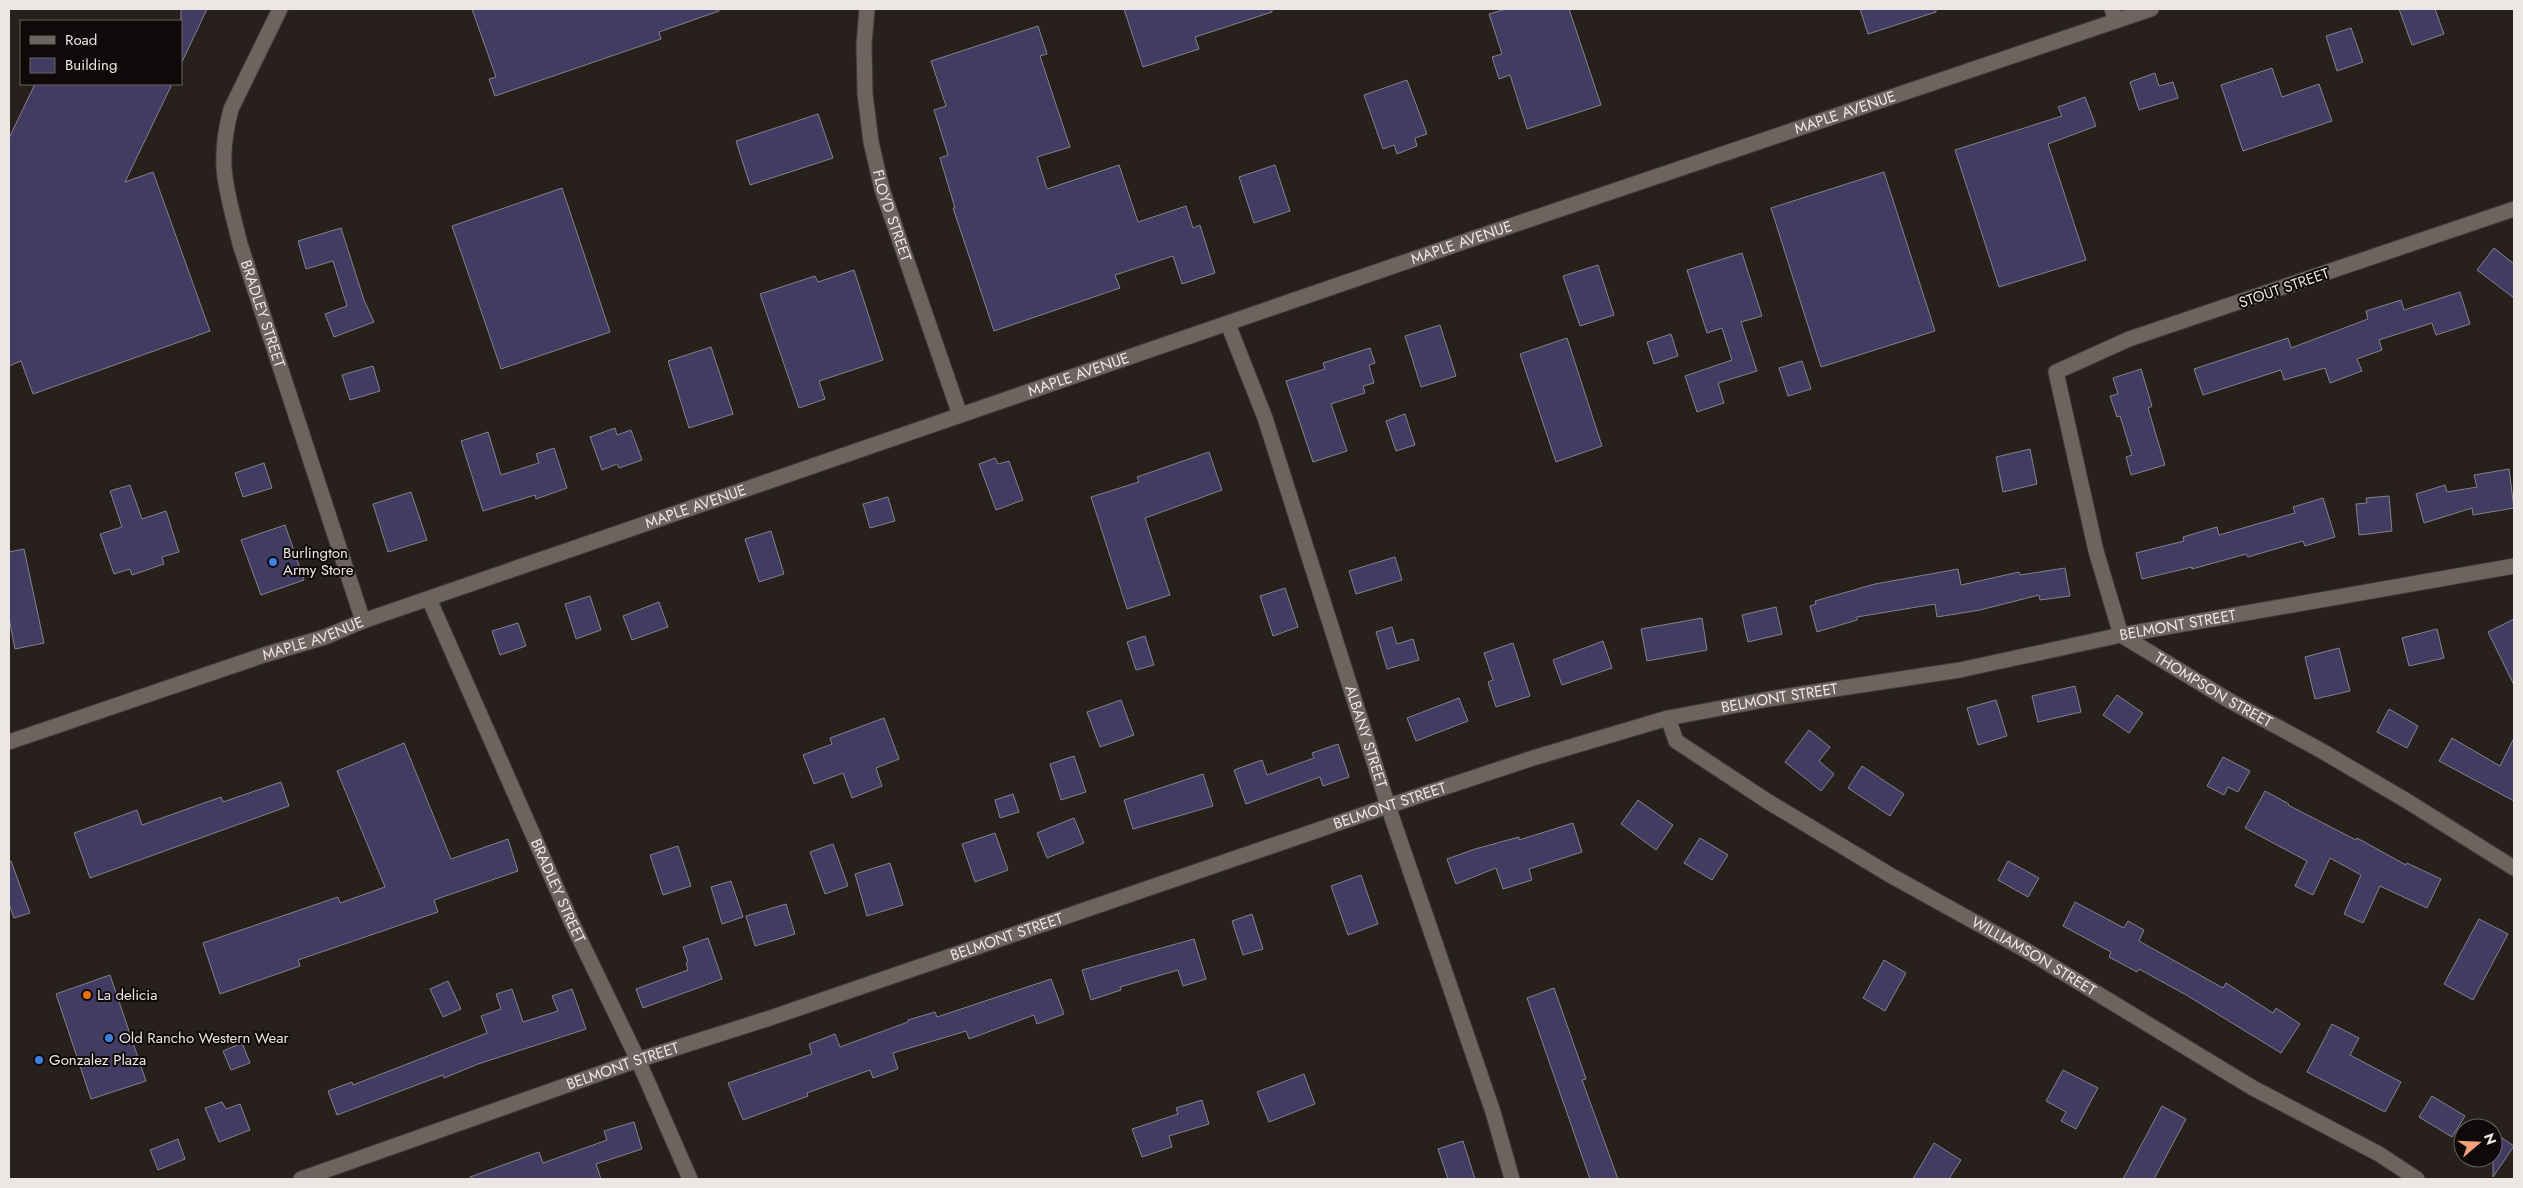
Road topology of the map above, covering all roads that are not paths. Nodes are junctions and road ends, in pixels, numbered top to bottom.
1 (280, 9) edge
2 (867, 9) edge
3 (2150, 9) edge
4 (2114, 15) edge
5 (2514, 209) edge
6 (1228, 324) junction
7 (960, 415) junction
8 (2514, 566) edge
9 (429, 599) junction
10 (363, 621) junction
11 (2121, 635) junction
12 (1668, 718) junction
13 (9, 742) edge
14 (1388, 806) junction
15 (2514, 868) edge
16 (638, 1060) junction
17 (301, 1179) edge
18 (690, 1179) edge
19 (1512, 1179) edge
20 (2417, 1179) edge

1 - 10 street, BRADLEY STREET
2 - 7 street, FLOYD STREET
3 - 4 street, MAPLE AVENUE
4 - 6 street, MAPLE AVENUE
5 - 11 street, STOUT STREET
6 - 7 street, MAPLE AVENUE
6 - 14 street, ALBANY STREET
7 - 9 street, MAPLE AVENUE
8 - 11 street, BELMONT STREET
9 - 10 street, MAPLE AVENUE
9 - 16 street, BRADLEY STREET
10 - 13 street, MAPLE AVENUE
11 - 12 street, BELMONT STREET
11 - 15 street, THOMPSON STREET
12 - 14 street, BELMONT STREET
12 - 20 street, WILLIAMSON STREET
14 - 16 street, BELMONT STREET
14 - 19 street, ALBANY STREET
16 - 17 street, BELMONT STREET
16 - 18 street, BRADLEY STREET

